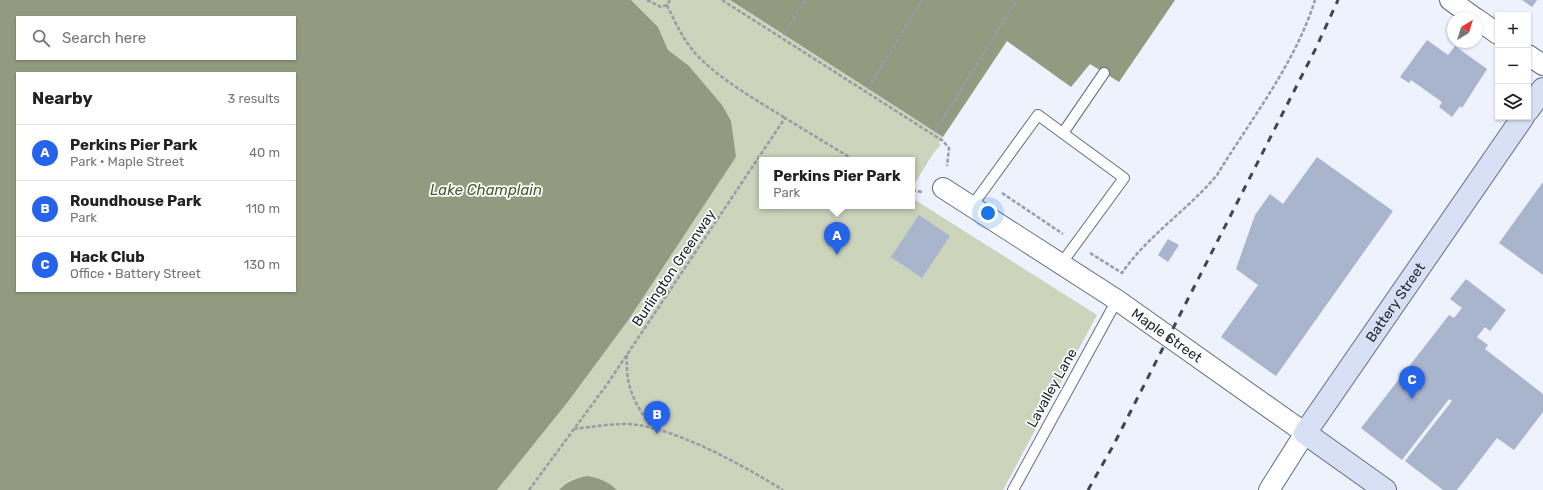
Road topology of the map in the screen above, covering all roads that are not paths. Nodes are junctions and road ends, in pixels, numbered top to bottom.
1 (1450, 0) edge
2 (1466, 12) edge
3 (1483, 24) edge
4 (1495, 32) edge
5 (1531, 57) edge
6 (1543, 65) edge
7 (1104, 73) dead end
8 (1543, 88) edge
9 (1531, 106) edge
10 (1521, 120) edge
11 (1063, 133) junction
12 (944, 188) road end
13 (972, 206) junction
14 (1061, 264) junction
15 (1117, 300) junction
16 (1305, 433) junction
17 (1013, 490) edge
18 (1269, 490) edge
19 (1385, 490) edge

1 - 2 street
3 - 4 street
5 - 6 street
7 - 11 lane
8 - 9 street
10 - 16 street, Battery Street
11 - 13 lane
11 - 14 lane
12 - 13 street, Maple Street
13 - 14 street, Maple Street
14 - 15 street, Maple Street
15 - 16 street, Maple Street
15 - 17 lane, Lavalley Lane
16 - 18 street, Battery Street
16 - 19 street, Maple Street

